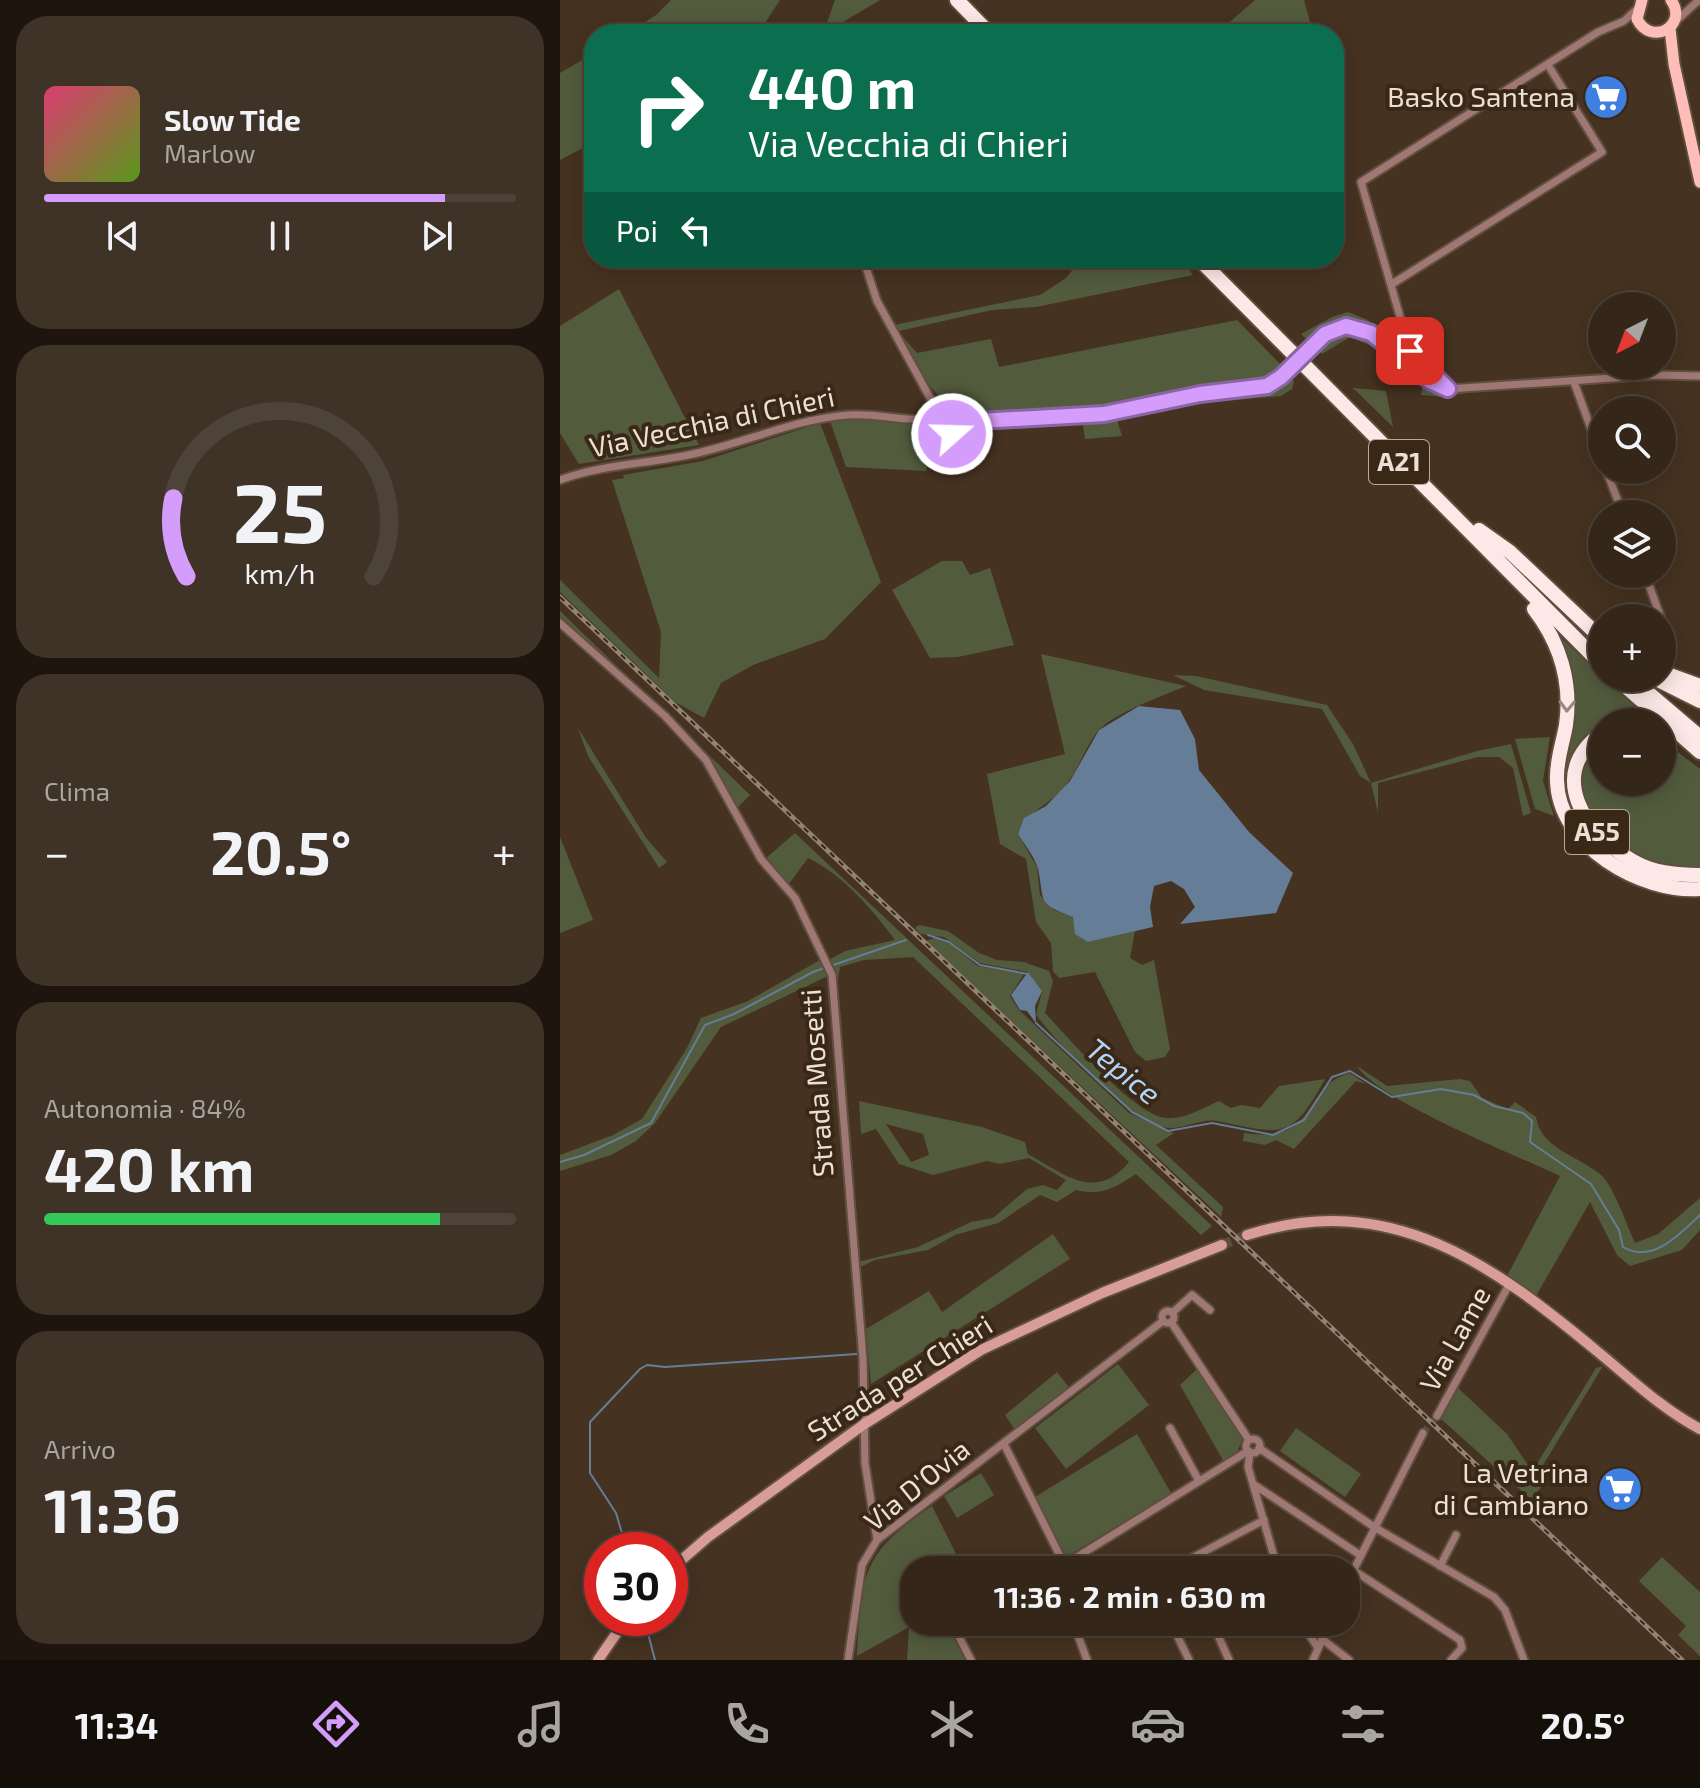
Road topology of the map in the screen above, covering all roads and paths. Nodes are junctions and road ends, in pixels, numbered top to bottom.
1 (944, 0) edge
2 (957, 0) edge
3 (1696, 2) edge
4 (1673, 3) edge
5 (1640, 4) edge
6 (1624, 21) junction
7 (968, 24) edge
8 (980, 24) edge
9 (1639, 24) junction
10 (1672, 25) junction
11 (1656, 34) junction
12 (1674, 64) junction
13 (1548, 65) junction
14 (1700, 182) edge
15 (866, 268) edge
16 (1208, 268) edge
17 (1221, 268) edge
18 (1392, 284) junction
19 (1700, 376) edge
20 (1574, 382) junction
21 (1448, 389) junction
22 (934, 399) junction
23 (948, 409) junction
24 (961, 413) junction
25 (940, 416) junction
26 (923, 420) junction
27 (1588, 420) edge
28 (980, 421) junction
29 (962, 429) junction
30 (943, 431) junction
31 (560, 480) edge
32 (1452, 516) junction
33 (1479, 530) junction
34 (1555, 597) junction
35 (1588, 622) edge
36 (560, 623) edge
37 (1588, 626) edge
38 (1588, 638) edge
39 (1588, 651) edge
40 (1676, 677) edge
41 (1700, 686) edge
42 (1676, 689) edge
43 (1632, 692) edge
44 (1647, 692) edge
45 (1700, 701) edge
46 (1700, 737) edge
47 (1676, 742) edge
48 (1588, 746) edge
49 (1700, 752) edge
50 (1700, 759) edge
51 (1700, 875) edge
52 (1700, 889) edge
53 (1247, 1235) tunnel mouth
54 (1222, 1245) tunnel mouth
55 (1510, 1283) junction
56 (1210, 1310) dead end
57 (1167, 1322) junction
58 (1437, 1416) tunnel mouth
59 (863, 1425) junction
60 (1700, 1426) edge
61 (1170, 1428) dead end
62 (1423, 1433) tunnel mouth
63 (1249, 1440) junction
64 (1004, 1444) junction
65 (1259, 1448) junction
66 (1249, 1452) junction
67 (1199, 1481) junction
68 (1256, 1486) junction
69 (1264, 1520) junction
70 (1374, 1527) junction
71 (1456, 1535) dead end
72 (877, 1540) junction
73 (688, 1554) edge
74 (1360, 1555) joint
75 (1060, 1556) edge
76 (1082, 1556) edge
77 (1196, 1556) edge
78 (1274, 1556) edge
79 (1440, 1566) junction
80 (1360, 1575) edge
81 (615, 1636) edge
82 (959, 1636) edge
83 (1078, 1636) edge
84 (1177, 1636) edge
85 (1218, 1636) edge
86 (1310, 1636) edge
87 (1323, 1636) edge
88 (1322, 1639) junction
89 (1318, 1648) junction
90 (598, 1660) edge
91 (848, 1660) edge
92 (971, 1660) edge
93 (1087, 1660) edge
94 (1189, 1660) edge
95 (1229, 1660) edge
96 (1313, 1660) edge
97 (1349, 1660) edge
98 (1451, 1660) edge
99 (1524, 1660) edge

1 - 7 highway
2 - 8 highway
3 - 4 street
3 - 10 street
4 - 10 main road
5 - 6 street
5 - 9 main road
6 - 9 street
6 - 13 street
9 - 11 main road
10 - 11 main road
10 - 12 main road
11 - 12 main road
12 - 14 main road
13 - 18 street
13 - 18 street
15 - 22 street
16 - 32 highway, A21
17 - 33 highway
18 - 21 street
19 - 20 street
20 - 21 street
20 - 27 street
21 - 28 street, bridge
22 - 23 street
22 - 25 street
23 - 24 street
23 - 25 street
24 - 28 street
24 - 29 street
25 - 26 street, Via Vecchia di Chieri
25 - 30 street
26 - 30 street, Via Vecchia di Chieri
26 - 31 street, Via Vecchia di Chieri
28 - 29 street
29 - 30 street
32 - 39 highway, A21
32 -> 52 highway, A55
33 - 34 highway
33 - 38 highway
34 - 35 highway
34 - 37 highway
36 - 59 street, Strada Mosetti
40 - 41 highway
42 - 45 highway
43 - 49 highway
44 - 46 highway
47 - 50 highway
48 - 51 highway, A55
53 - 55 main road
54 - 59 main road, Strada per Chieri
55 - 58 street, Via Lame
55 - 60 main road
56 - 57 street, Via D'Ovia
57 - 63 street
57 - 64 street, Via D'Ovia
59 - 72 street, Strada Mosetti
59 - 73 main road, Strada per Chieri
61 - 67 street
62 - 70 street, Via Lame
63 - 65 street
63 - 66 street
64 - 72 street, Via D'Ovia
64 - 75 street
65 - 66 street
65 - 70 street
66 - 67 street
66 - 68 street
67 - 76 street
68 - 69 street
68 - 74 street
69 - 77 street
69 - 78 street
70 - 74 street, Via Lame
70 - 79 street
71 - 79 street
72 - 91 street, Via D'Ovia
79 - 99 street
80 - 98 street
81 - 90 main road
82 - 92 street
83 - 93 street
84 - 94 street
85 - 95 street
86 - 89 street
87 - 88 street
88 - 89 street
88 - 97 street
89 - 96 street

